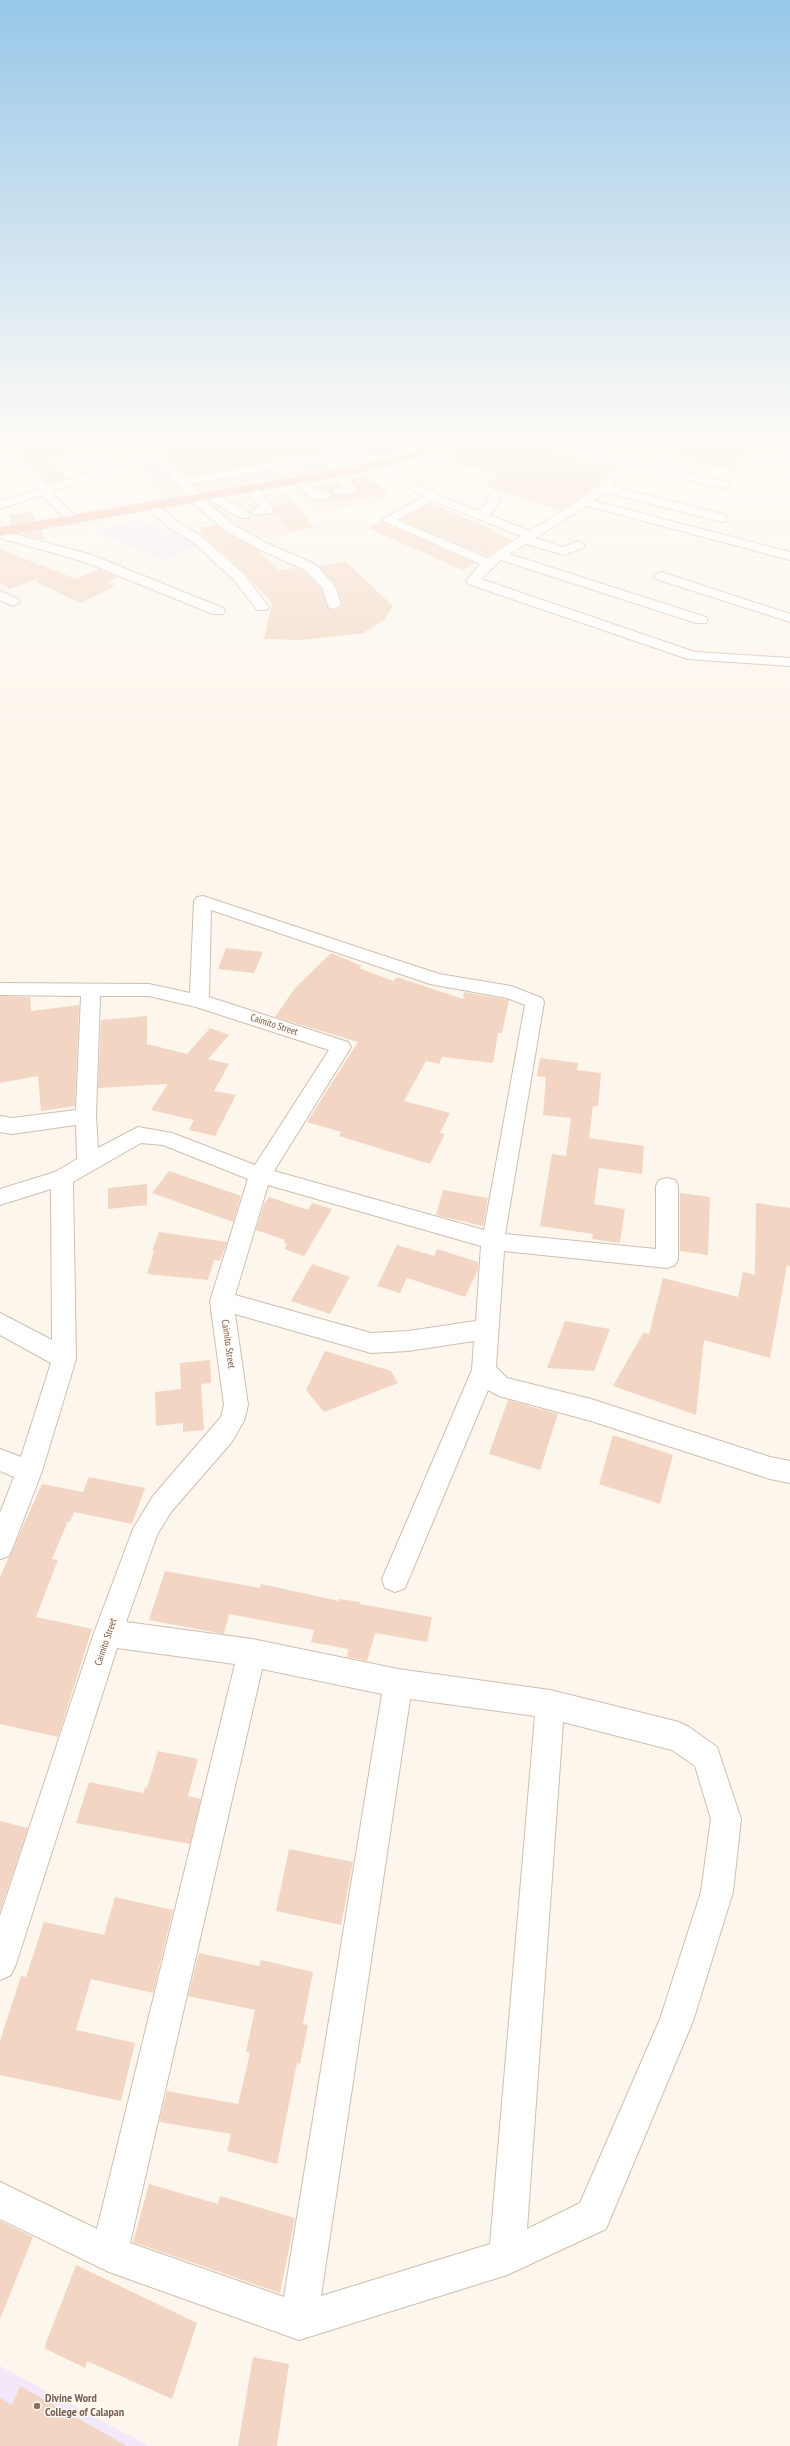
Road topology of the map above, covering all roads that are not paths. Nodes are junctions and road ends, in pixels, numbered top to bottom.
1 (84, 557) edge
2 (218, 557) edge
3 (287, 557) edge
4 (474, 557) edge
5 (496, 557) edge
6 (506, 557) edge
7 (488, 563) junction
8 (661, 576) dead end
9 (0, 595) edge
10 (13, 602) dead end
11 (334, 605) dead end
12 (262, 607) dead end
13 (218, 611) dead end
14 (790, 618) edge
15 (701, 620) dead end
16 (790, 662) edge
17 (0, 989) edge
18 (91, 989) junction
19 (199, 1001) junction
20 (86, 1116) junction
21 (0, 1124) edge
22 (88, 1163) junction
23 (260, 1175) junction
24 (62, 1178) junction
25 (667, 1186) dead end
26 (0, 1197) edge
27 (493, 1241) junction
28 (222, 1301) junction
29 (0, 1323) edge
30 (487, 1329) junction
31 (64, 1359) junction
32 (484, 1370) junction
33 (0, 1460) edge
34 (29, 1471) junction
35 (790, 1472) edge
36 (0, 1547) edge
37 (395, 1579) dead end
38 (108, 1633) junction
39 (252, 1653) junction
40 (398, 1683) junction
41 (550, 1704) junction
42 (0, 1964) edge
43 (0, 2200) edge
44 (109, 2254) junction
45 (507, 2256) junction
46 (299, 2321) junction

1 - 13 street
2 - 12 street
3 - 11 street
4 - 7 street
5 - 7 street
6 - 15 street
7 - 16 street
8 - 14 street
9 - 10 street
17 - 18 street, Caimito Street
18 - 19 street, Caimito Street
18 - 20 street
19 - 23 street, Caimito Street
19 - 27 street
20 - 21 street
20 - 22 street
22 - 23 street
22 - 24 street
23 - 27 street
23 - 28 street, Caimito Street
24 - 26 street
24 - 31 street
25 - 27 street
27 - 30 street
28 - 30 street
28 - 38 street, Caimito Street
29 - 31 street
30 - 32 street
31 - 34 street
32 - 35 street
32 - 37 street
33 - 34 street
34 - 36 street
38 - 39 street
38 - 42 street, Caimito Street
39 - 40 street
39 - 44 street
40 - 41 street
40 - 46 street
41 - 45 street
41 - 45 street
43 - 44 street
44 - 46 street
45 - 46 street

